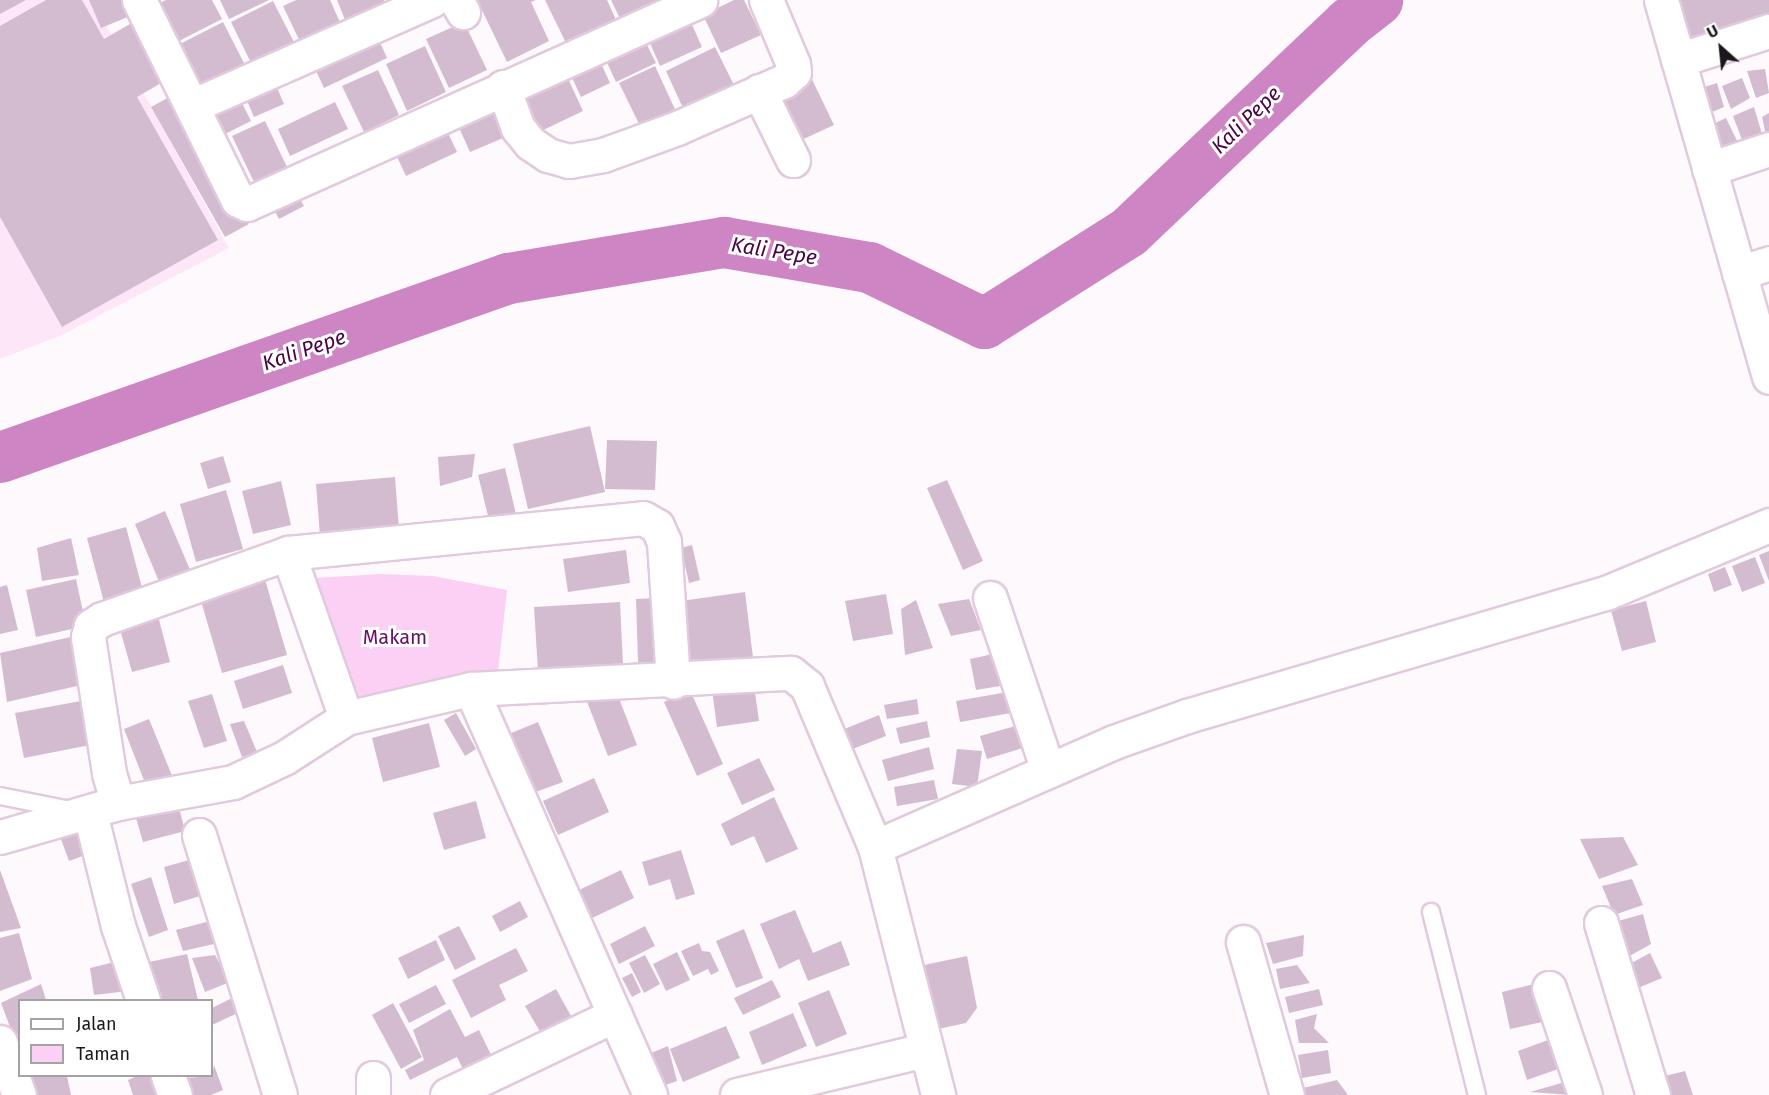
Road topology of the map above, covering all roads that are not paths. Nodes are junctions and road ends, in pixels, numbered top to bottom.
1 (432, 0) edge
2 (700, 0) edge
3 (766, 0) edge
4 (1661, 0) edge
5 (146, 2) edge
6 (1769, 31) edge
7 (1678, 60) junction
8 (503, 87) junction
9 (759, 91) junction
10 (194, 105) junction
11 (1769, 149) edge
12 (793, 160) dead end
13 (1709, 169) junction
14 (1754, 268) edge
15 (1769, 377) edge
16 (1769, 525) edge
17 (288, 553) junction
18 (990, 598) dead end
19 (673, 682) junction
20 (471, 689) junction
21 (346, 718) junction
22 (1048, 770) junction
23 (0, 796) edge
24 (104, 808) junction
25 (199, 835) dead end
26 (0, 837) edge
27 (875, 847) junction
28 (1431, 912) dead end
29 (1601, 923) dead end
30 (1243, 942) dead end
31 (1549, 988) dead end
32 (143, 999) edge
33 (615, 1015) junction
34 (0, 1042) edge
35 (925, 1050) junction
36 (168, 1077) edge
37 (19, 1095) edge
38 (175, 1095) edge
39 (280, 1095) edge
40 (447, 1095) edge
41 (650, 1095) edge
42 (737, 1095) edge
43 (938, 1095) edge
44 (1287, 1095) edge
45 (1477, 1095) edge
46 (1585, 1095) edge
47 (1653, 1095) edge

1 - 10 street
2 - 8 street
3 - 9 street
4 - 7 street
5 - 10 street
6 - 7 street
7 - 13 street
8 - 9 street
8 - 10 street
9 - 12 street
11 - 13 street
13 - 14 street
14 - 15 street
16 - 22 street
17 - 19 street
17 - 21 street
17 - 24 street
18 - 22 street
19 - 20 street
19 - 27 street
20 - 21 street
20 - 33 street
21 - 24 street
22 - 27 street
23 - 24 lane
24 - 26 street
24 - 32 street
25 - 39 street
27 - 35 street
28 - 45 lane
29 - 47 street
30 - 44 street
31 - 46 street
33 - 40 street
33 - 41 street
34 - 37 street
35 - 42 street
35 - 43 street
36 - 38 street

